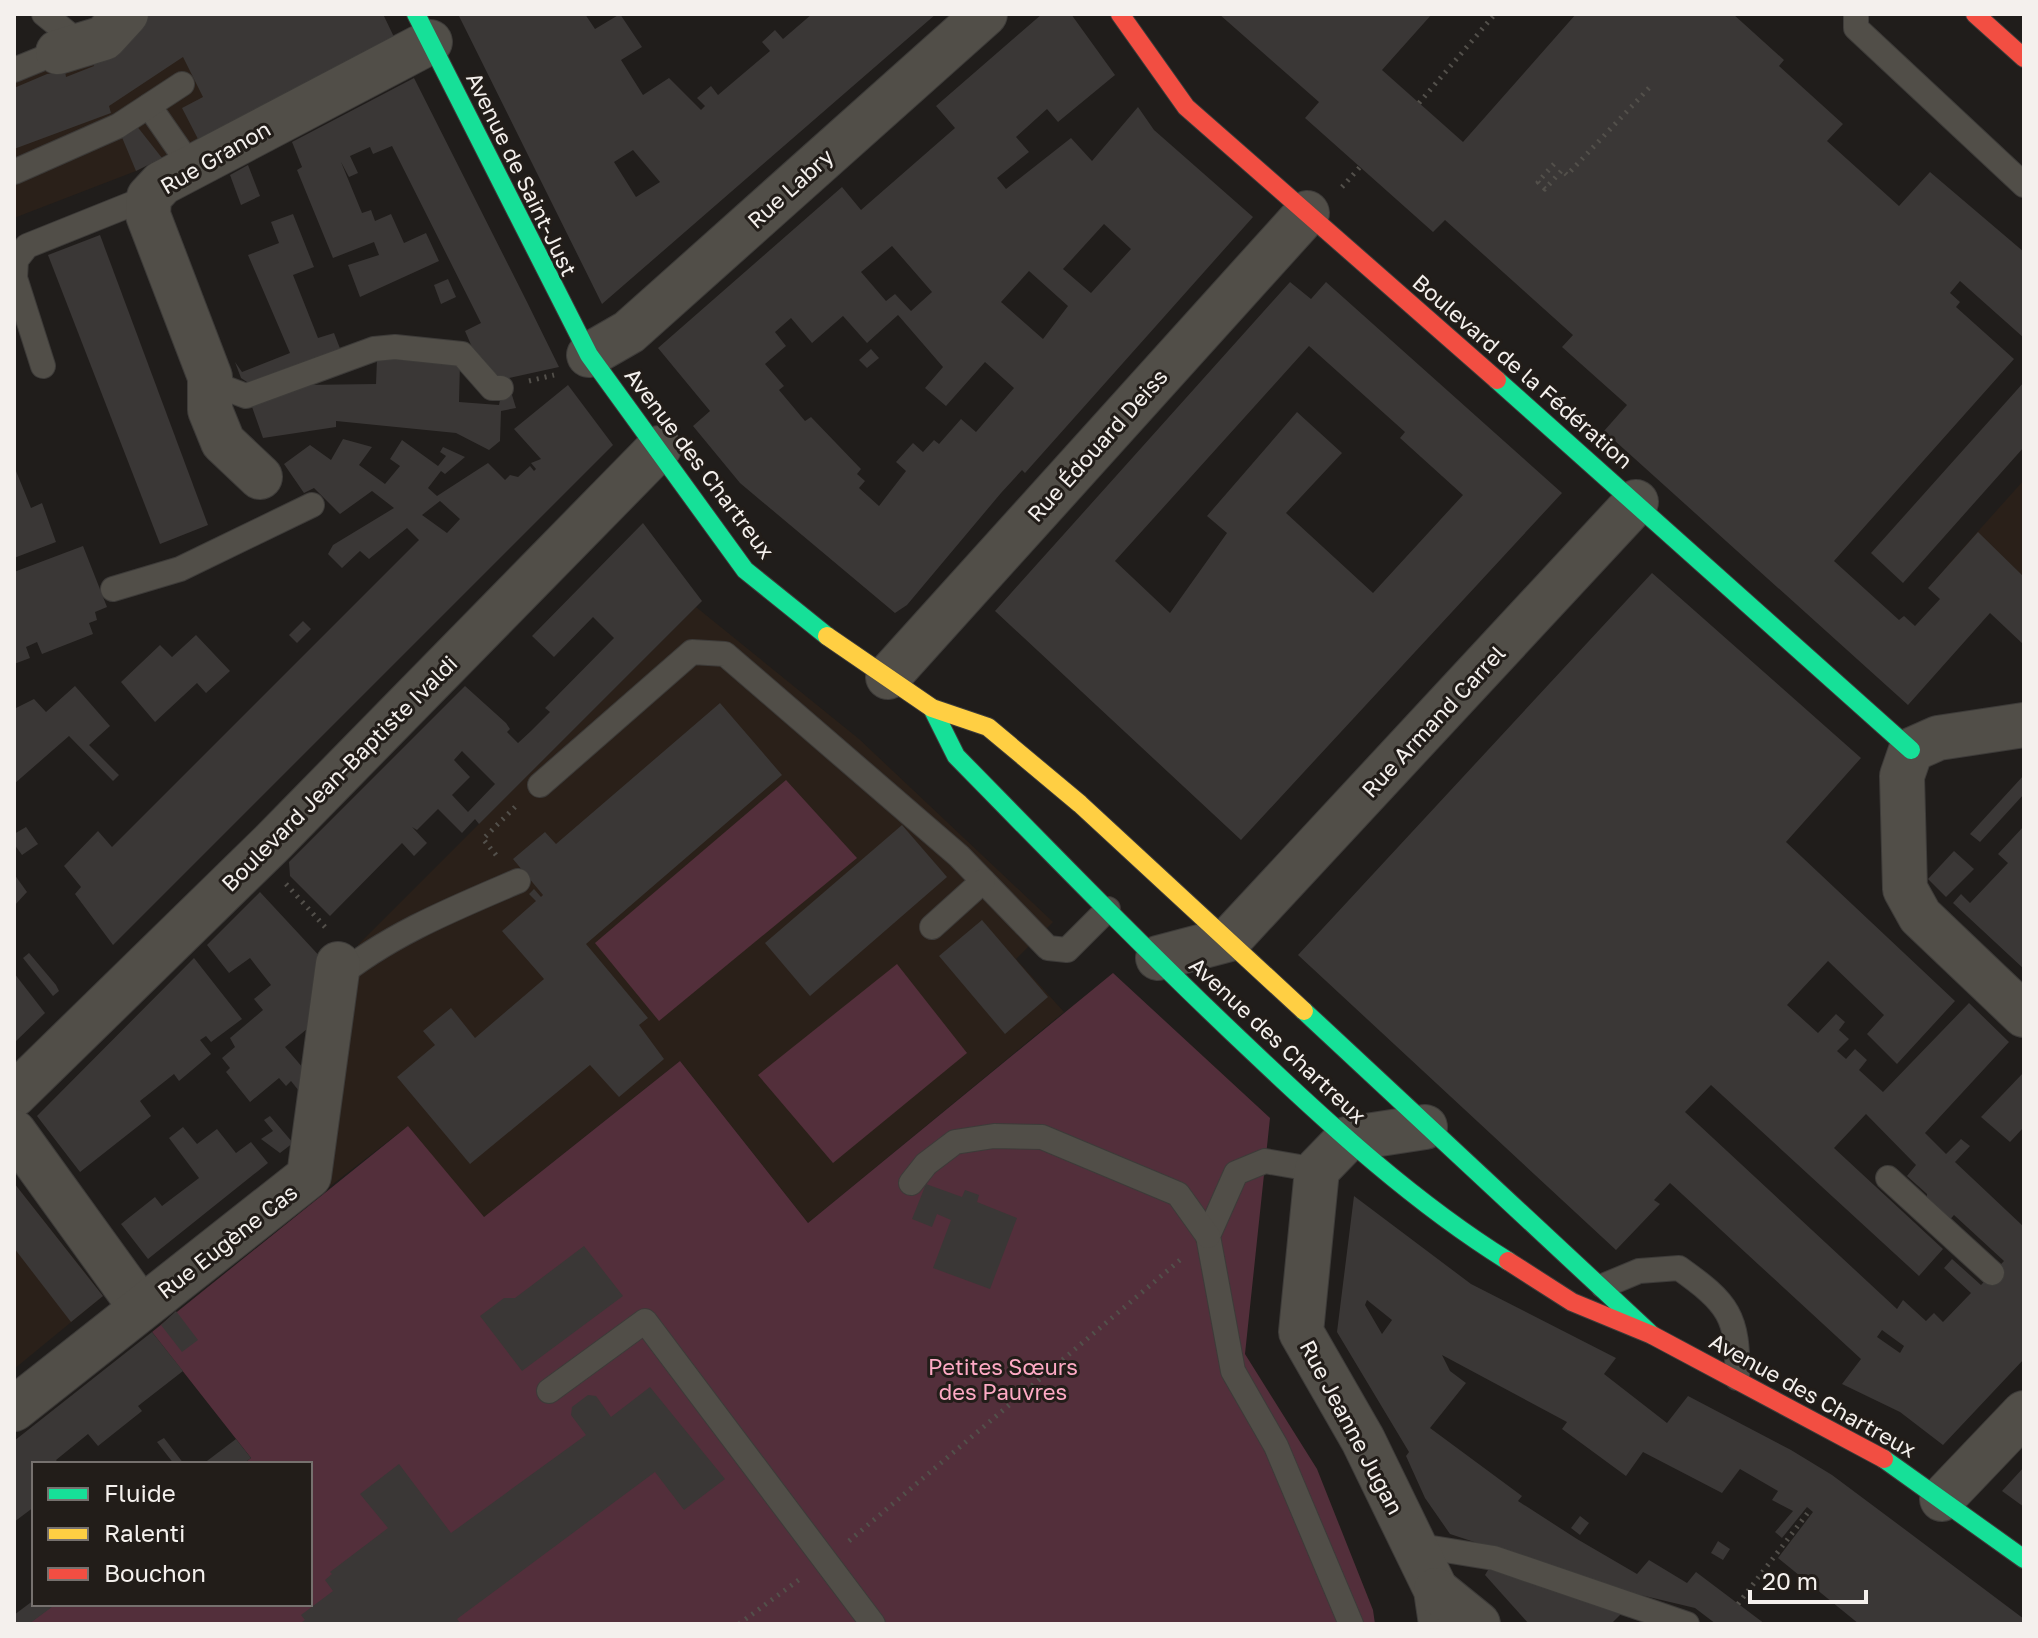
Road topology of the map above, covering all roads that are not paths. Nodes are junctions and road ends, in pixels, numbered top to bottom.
1 (126, 14) edge
2 (985, 14) edge
3 (1120, 14) edge
4 (1856, 14) edge
5 (1975, 14) edge
6 (423, 28) edge
7 (61, 37) edge
8 (2024, 58) edge
9 (14, 70) edge
10 (182, 84) dead end
11 (149, 106) junction
12 (192, 168) junction
13 (14, 172) edge
14 (2024, 185) edge
15 (149, 197) junction
16 (1307, 213) junction
17 (589, 355) junction
18 (43, 366) dead end
19 (210, 377) junction
20 (501, 388) dead end
21 (659, 448) junction
22 (260, 477) joint
23 (1636, 502) junction
24 (312, 505) dead end
25 (281, 520) junction
26 (113, 589) dead end
27 (888, 677) junction
28 (932, 708) junction
29 (2024, 725) edge
30 (1911, 750) junction
31 (540, 785) dead end
32 (518, 881) dead end
33 (983, 881) junction
34 (1108, 909) junction
35 (932, 927) dead end
36 (1230, 939) junction
37 (1158, 958) junction
38 (336, 971) joint
39 (2024, 1015) edge
40 (14, 1095) edge
41 (1425, 1127) junction
42 (14, 1132) edge
43 (1347, 1139) junction
44 (1317, 1170) junction
45 (1888, 1178) dead end
46 (911, 1183) dead end
47 (1208, 1236) junction
48 (1992, 1273) dead end
49 (1603, 1286) junction
50 (141, 1308) junction
51 (1652, 1335) junction
52 (1737, 1378) junction
53 (549, 1391) dead end
54 (14, 1409) edge
55 (2024, 1413) edge
56 (1942, 1499) junction
57 (1414, 1545) junction
58 (2024, 1559) edge
59 (1438, 1607) edge
60 (873, 1624) edge
61 (1351, 1624) edge
62 (1478, 1624) edge
63 (1687, 1624) edge

1 - 7 street
2 - 17 street, Rue Labry
3 - 16 street, Boulevard de la Fédération
4 - 14 lane
5 - 8 street
6 - 12 street, Rue Granon
6 - 17 street, Avenue de Saint-Just
7 - 9 lane
10 - 11 lane
11 - 12 lane
11 - 13 lane
12 - 15 street, Rue Granon
15 - 18 lane
15 - 19 street, Rue Granon
16 - 23 street, Boulevard de la Fédération
16 - 27 street, Rue Édouard Deiss
17 - 21 street, Avenue des Chartreux
19 - 20 lane
19 - 22 street, Rue Granon
21 - 27 street, Avenue des Chartreux
21 - 40 street, Boulevard Jean-Baptiste Ivaldi
22 - 25 lane
23 - 30 street, Boulevard de la Fédération
23 - 36 street, Rue Armand Carrel
24 - 25 lane
25 - 26 lane
27 - 28 street, Avenue des Chartreux
28 - 34 street, Avenue des Chartreux
28 - 36 street, Avenue des Chartreux
29 - 30 street
30 - 39 street
31 - 33 lane
32 - 38 lane
33 - 34 lane
33 - 35 lane
34 - 37 street, Avenue des Chartreux
36 - 37 street
36 - 41 street, Avenue des Chartreux
37 - 43 street, Avenue des Chartreux
38 - 50 street, Rue Eugène Cas
41 - 43 street
41 - 49 street, Avenue des Chartreux
42 - 50 street
43 - 44 street
43 - 51 street, Avenue des Chartreux
44 - 47 lane
44 - 57 street, Rue Jeanne Jugan
45 - 48 lane
46 - 47 lane
47 - 61 lane
49 - 51 street, Avenue des Chartreux
49 - 52 lane
50 - 54 street, Rue Eugène Cas
51 - 52 street, Avenue des Chartreux
52 - 56 street, Avenue des Chartreux
53 - 60 lane
55 - 56 street
56 - 58 street, Avenue des Chartreux
57 - 59 street, Rue Jeanne Jugan
57 - 63 lane
59 - 62 street

